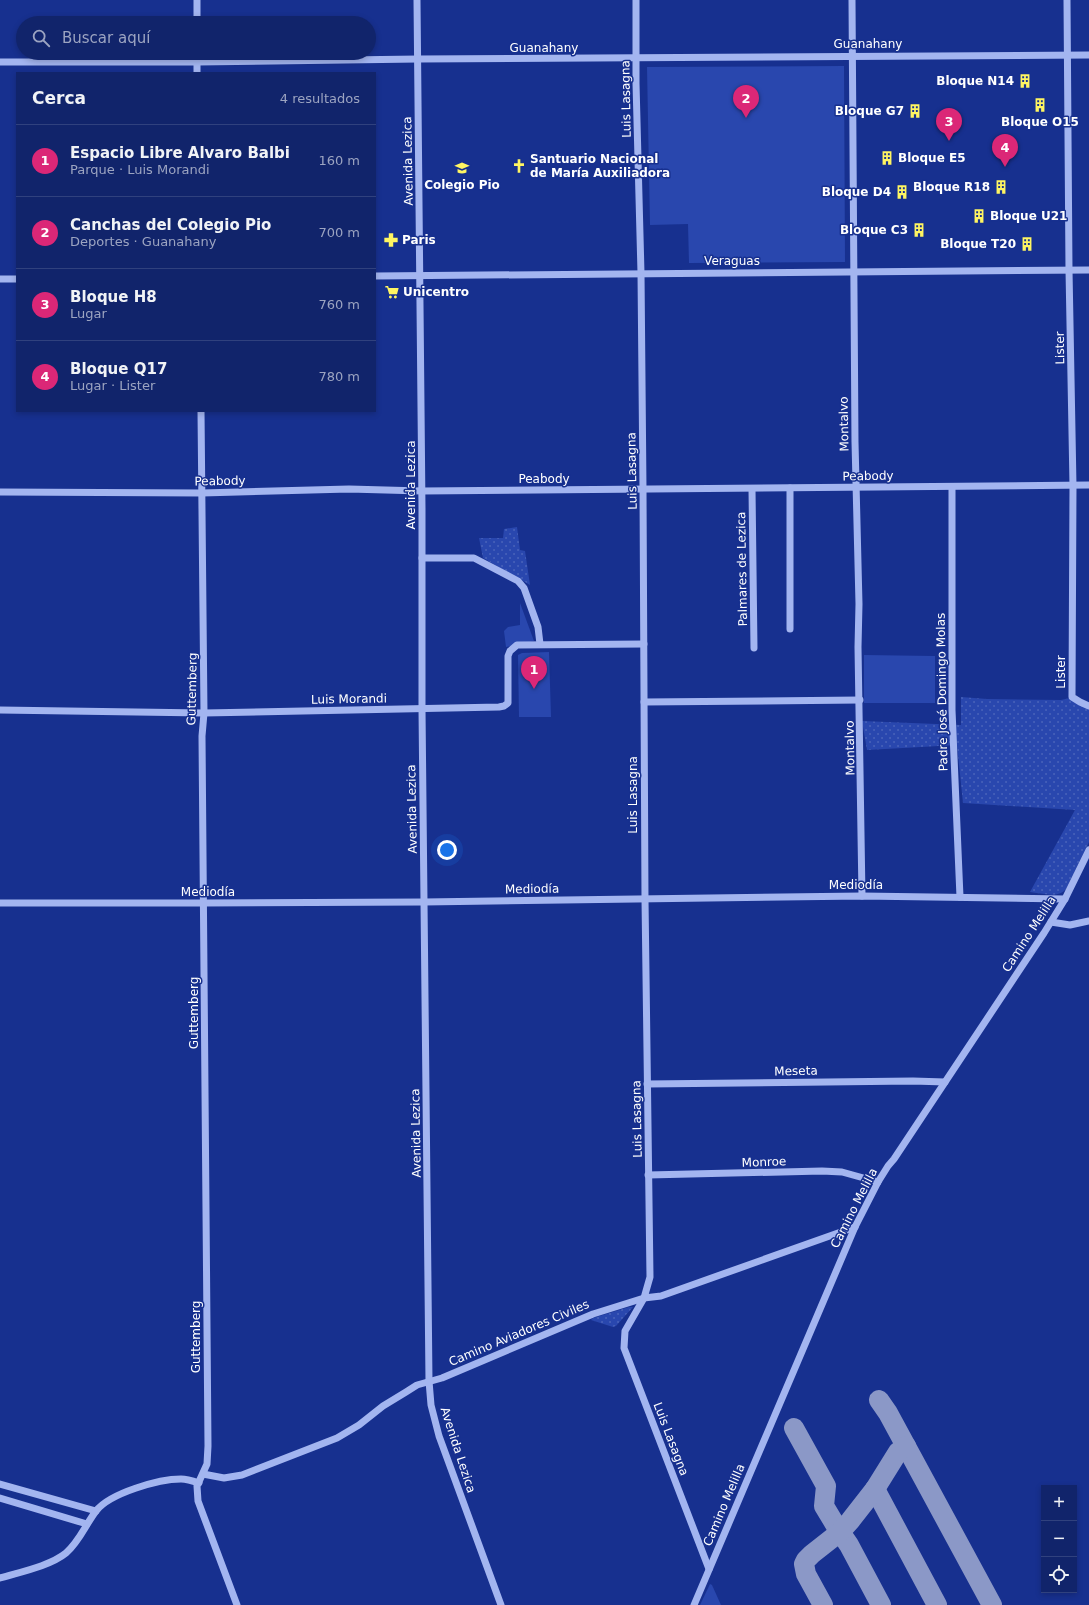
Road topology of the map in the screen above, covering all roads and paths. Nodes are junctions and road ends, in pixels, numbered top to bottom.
1 (197, 0) edge
2 (417, 0) edge
3 (636, 0) edge
4 (852, 0) edge
5 (1067, 0) edge
6 (197, 16) edge
7 (852, 55) junction
8 (1068, 55) junction
9 (1089, 55) edge
10 (637, 58) junction
11 (418, 59) junction
12 (344, 60) edge
13 (376, 60) edge
14 (0, 62) edge
15 (197, 62) junction
16 (197, 72) edge
17 (1069, 270) junction
18 (1089, 270) edge
19 (853, 272) junction
20 (641, 273) junction
21 (420, 275) junction
22 (376, 276) edge
23 (0, 279) edge
24 (16, 279) edge
25 (201, 412) edge
26 (1089, 485) edge
27 (1073, 486) junction
28 (856, 487) junction
29 (952, 487) junction
30 (790, 488) junction
31 (752, 489) junction
32 (422, 490) junction
33 (643, 490) junction
34 (0, 492) edge
35 (202, 493) junction
36 (422, 558) junction
37 (790, 629) dead end
38 (540, 644) junction
39 (644, 644) junction
40 (754, 648) dead end
41 (860, 700) junction
42 (644, 702) junction
43 (1089, 706) edge
44 (422, 709) junction
45 (0, 710) edge
46 (204, 713) junction
47 (1089, 850) edge
48 (862, 896) junction
49 (960, 897) junction
50 (645, 899) junction
51 (1065, 899) junction
52 (424, 902) junction
53 (0, 903) edge
54 (204, 903) junction
55 (1089, 920) edge
56 (1051, 922) junction
57 (945, 1082) junction
58 (647, 1084) junction
59 (648, 1175) junction
60 (878, 1182) junction
61 (855, 1227) junction
62 (644, 1298) junction
63 (429, 1382) junction
64 (203, 1474) junction
65 (199, 1483) junction
66 (0, 1484) edge
67 (0, 1498) edge
68 (96, 1511) junction
69 (87, 1524) junction
70 (709, 1569) junction
71 (0, 1578) edge
72 (237, 1605) edge
73 (501, 1605) edge
74 (694, 1605) edge

1 - 6 street
2 - 11 street, Avenida Lezica
3 - 10 street, Luis Lasagna
4 - 7 street, Montalvo
5 - 8 street, Lister
7 - 8 street, Guanahany
7 - 10 street, Guanahany
7 - 19 street, Montalvo
8 - 9 street, Guanahany
8 - 17 street, Lister
10 - 11 street, Guanahany
10 - 20 street, Luis Lasagna
11 - 13 street, Guanahany
11 - 21 street, Avenida Lezica
12 - 15 street, Guanahany
14 - 15 street, Guanahany
15 - 16 street
17 - 18 street, Veraguas
17 - 19 street, Veraguas
17 - 27 street, Lister
19 - 20 street, Veraguas
19 - 28 street, Montalvo
20 - 21 street, Veraguas
20 - 33 street, Luis Lasagna
21 - 22 street, Veraguas
21 - 32 street, Avenida Lezica
23 - 24 street
25 - 35 street, Guttemberg
26 - 27 street, Peabody
27 - 29 street, Peabody
27 - 43 street, Lister
28 - 29 street, Peabody
28 - 30 street, Peabody
28 - 41 street, Montalvo
29 - 49 street, Padre José Domingo Molas
30 - 31 street, Peabody
30 - 37 street
31 - 33 street, Peabody
31 - 40 street, Palmares de Lezica
32 - 33 street, Peabody
32 - 35 street, Peabody
32 - 36 street, Avenida Lezica
33 - 39 street, Luis Lasagna
34 - 35 street, Peabody
35 - 46 street, Guttemberg
36 - 38 street
36 - 44 street, Avenida Lezica
38 - 39 street, Luis Morandi
38 - 44 street, Luis Morandi
39 - 42 street, Luis Lasagna
41 - 42 street
41 - 48 street, Montalvo
42 - 50 street, Luis Lasagna
44 - 46 street, Luis Morandi
44 - 52 street, Avenida Lezica
45 - 46 street, Luis Morandi
46 - 54 street, Guttemberg
47 - 51 street, Camino Melilla
48 - 49 street, Mediodía
48 - 50 street, Mediodía
49 - 51 street, Mediodía
50 - 52 street, Mediodía
50 - 58 street, Luis Lasagna
51 - 56 street, Camino Melilla
52 - 54 street, Mediodía
52 - 63 street, Avenida Lezica
53 - 54 street, Mediodía
54 - 64 street, Guttemberg
55 - 56 street
56 - 57 street, Camino Melilla
57 - 58 street, Meseta
57 - 60 street, Camino Melilla
58 - 59 street, Luis Lasagna
59 - 60 street, Monroe
59 - 62 street, Luis Lasagna
60 - 61 street, Camino Melilla
61 - 62 street, Camino Aviadores Civiles
61 - 70 street, Camino Melilla
62 - 63 street, Camino Aviadores Civiles
62 - 70 street, Luis Lasagna
63 - 64 street, Camino Aviadores Civiles
63 - 73 street, Avenida Lezica
64 - 65 street, Guttemberg
65 - 68 street
65 - 72 street, Guttemberg
66 - 68 street
67 - 69 street
68 - 69 street
69 - 71 street
70 - 74 street, Camino Melilla

